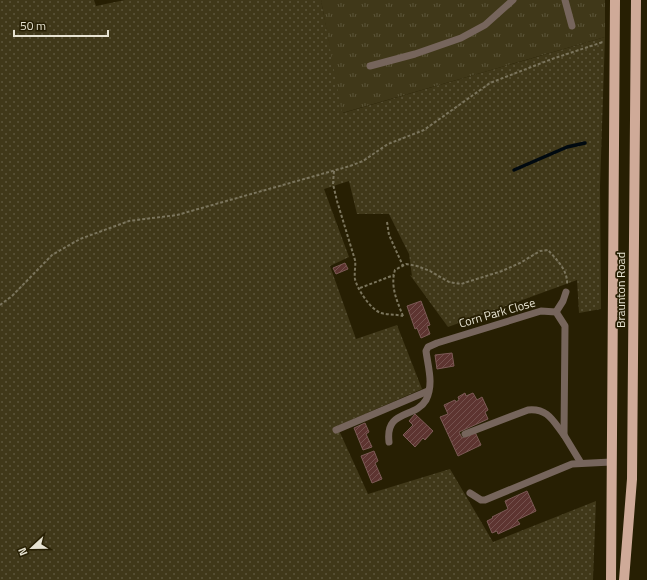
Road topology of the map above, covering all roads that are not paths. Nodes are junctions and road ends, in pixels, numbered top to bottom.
1 (514, 0) edge
2 (565, 0) edge
3 (615, 0) edge
4 (636, 0) edge
5 (572, 26) dead end
6 (370, 66) dead end
7 (566, 292) road end
8 (556, 312) junction
9 (428, 391) junction
10 (336, 430) dead end
11 (465, 434) dead end
12 (564, 435) junction
13 (389, 442) dead end
14 (611, 462) junction
15 (581, 463) junction
16 (470, 493) dead end
17 (611, 580) edge
18 (624, 580) edge

1 - 6 lane
2 - 5 lane
3 - 14 main road, Braunton Road
4 - 18 main road, Braunton Road
7 - 8 lane
8 - 9 lane, Corn Park Close
8 - 12 lane
9 - 10 lane
9 - 13 lane, Corn Park Close
11 - 12 lane
12 - 15 lane
14 - 15 lane
14 - 17 main road, Braunton Road
15 - 16 lane

